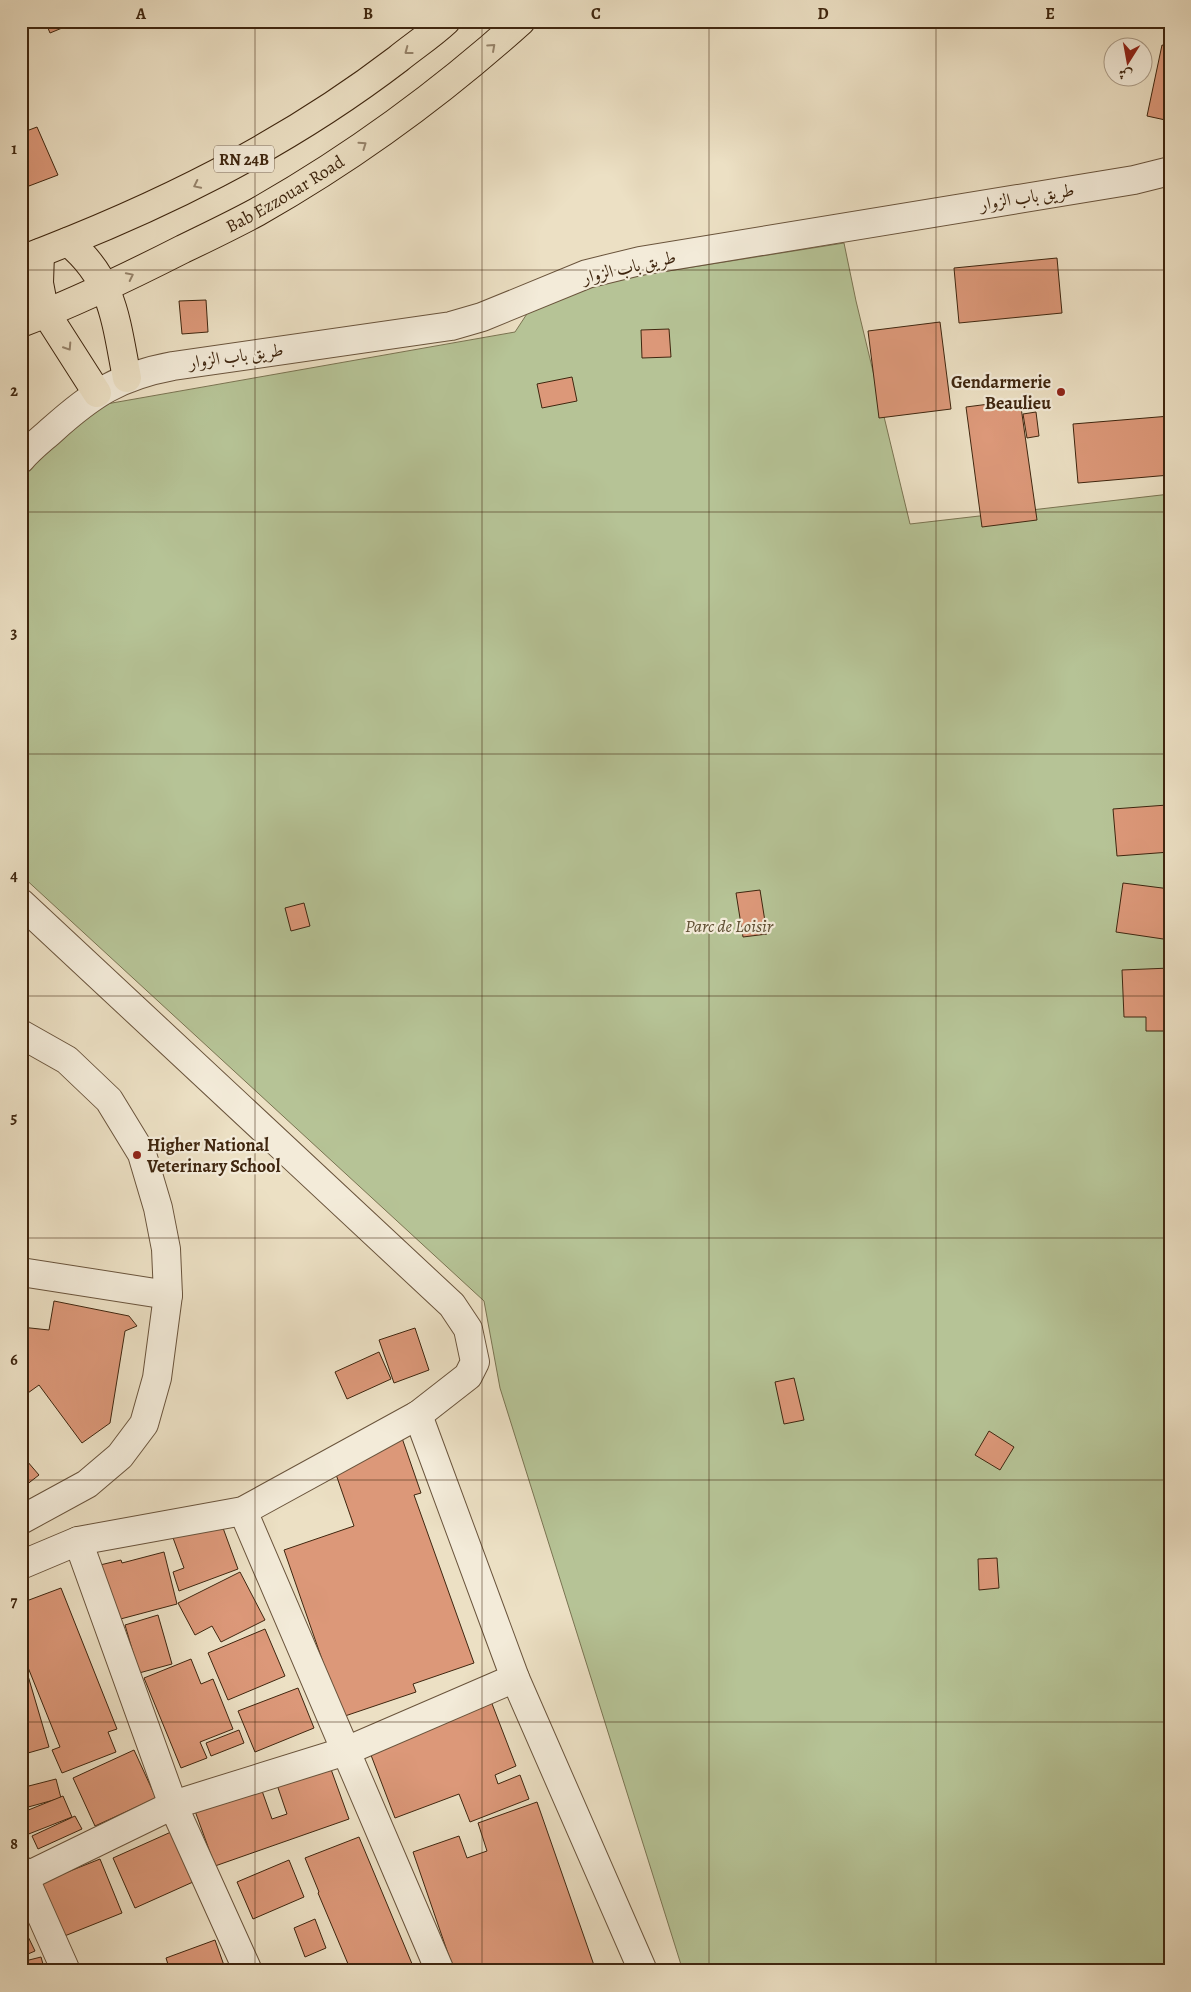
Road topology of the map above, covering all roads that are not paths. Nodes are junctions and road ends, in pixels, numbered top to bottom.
1 (446, 21) edge
2 (520, 21) edge
3 (1170, 172) edge
4 (68, 242) junction
5 (31, 257) edge
6 (106, 288) junction
7 (47, 313) junction
8 (21, 323) edge
9 (127, 378) junction
10 (98, 393) junction
11 (21, 459) edge
12 (21, 903) edge
13 (21, 1034) edge
14 (21, 1272) edge
15 (168, 1295) junction
16 (418, 1415) junction
17 (244, 1511) junction
18 (21, 1520) edge
19 (78, 1541) junction
20 (21, 1565) edge
21 (515, 1678) junction
22 (346, 1751) junction
23 (173, 1805) junction
24 (22, 1876) edge
25 (66, 1971) edge
26 (248, 1971) edge
27 (440, 1971) edge
28 (643, 1971) edge

1 -> 4 main road, RN 24B
6 -> 2 main road, Bab Ezzouar Road
3 - 9 street, طريق باب الزوار
4 - 5 main road, RN 24B
4 - 6 main road
5 - 7 main road
6 - 7 main road, Bab Ezzouar Road
6 - 9 main road
7 - 8 main road, Bab Ezzouar Road
7 -> 10 main road
9 - 10 street, طريق باب الزوار
10 - 11 street, طريق باب الزوار
12 - 16 street
13 - 15 street
14 - 15 street
15 - 18 street
16 - 17 street
16 - 21 street
17 - 19 street
17 - 22 street
19 - 20 street
19 - 23 street
21 - 22 street
21 - 28 street
22 - 23 street
22 - 27 street
23 - 24 street
23 - 26 street
24 - 25 street

